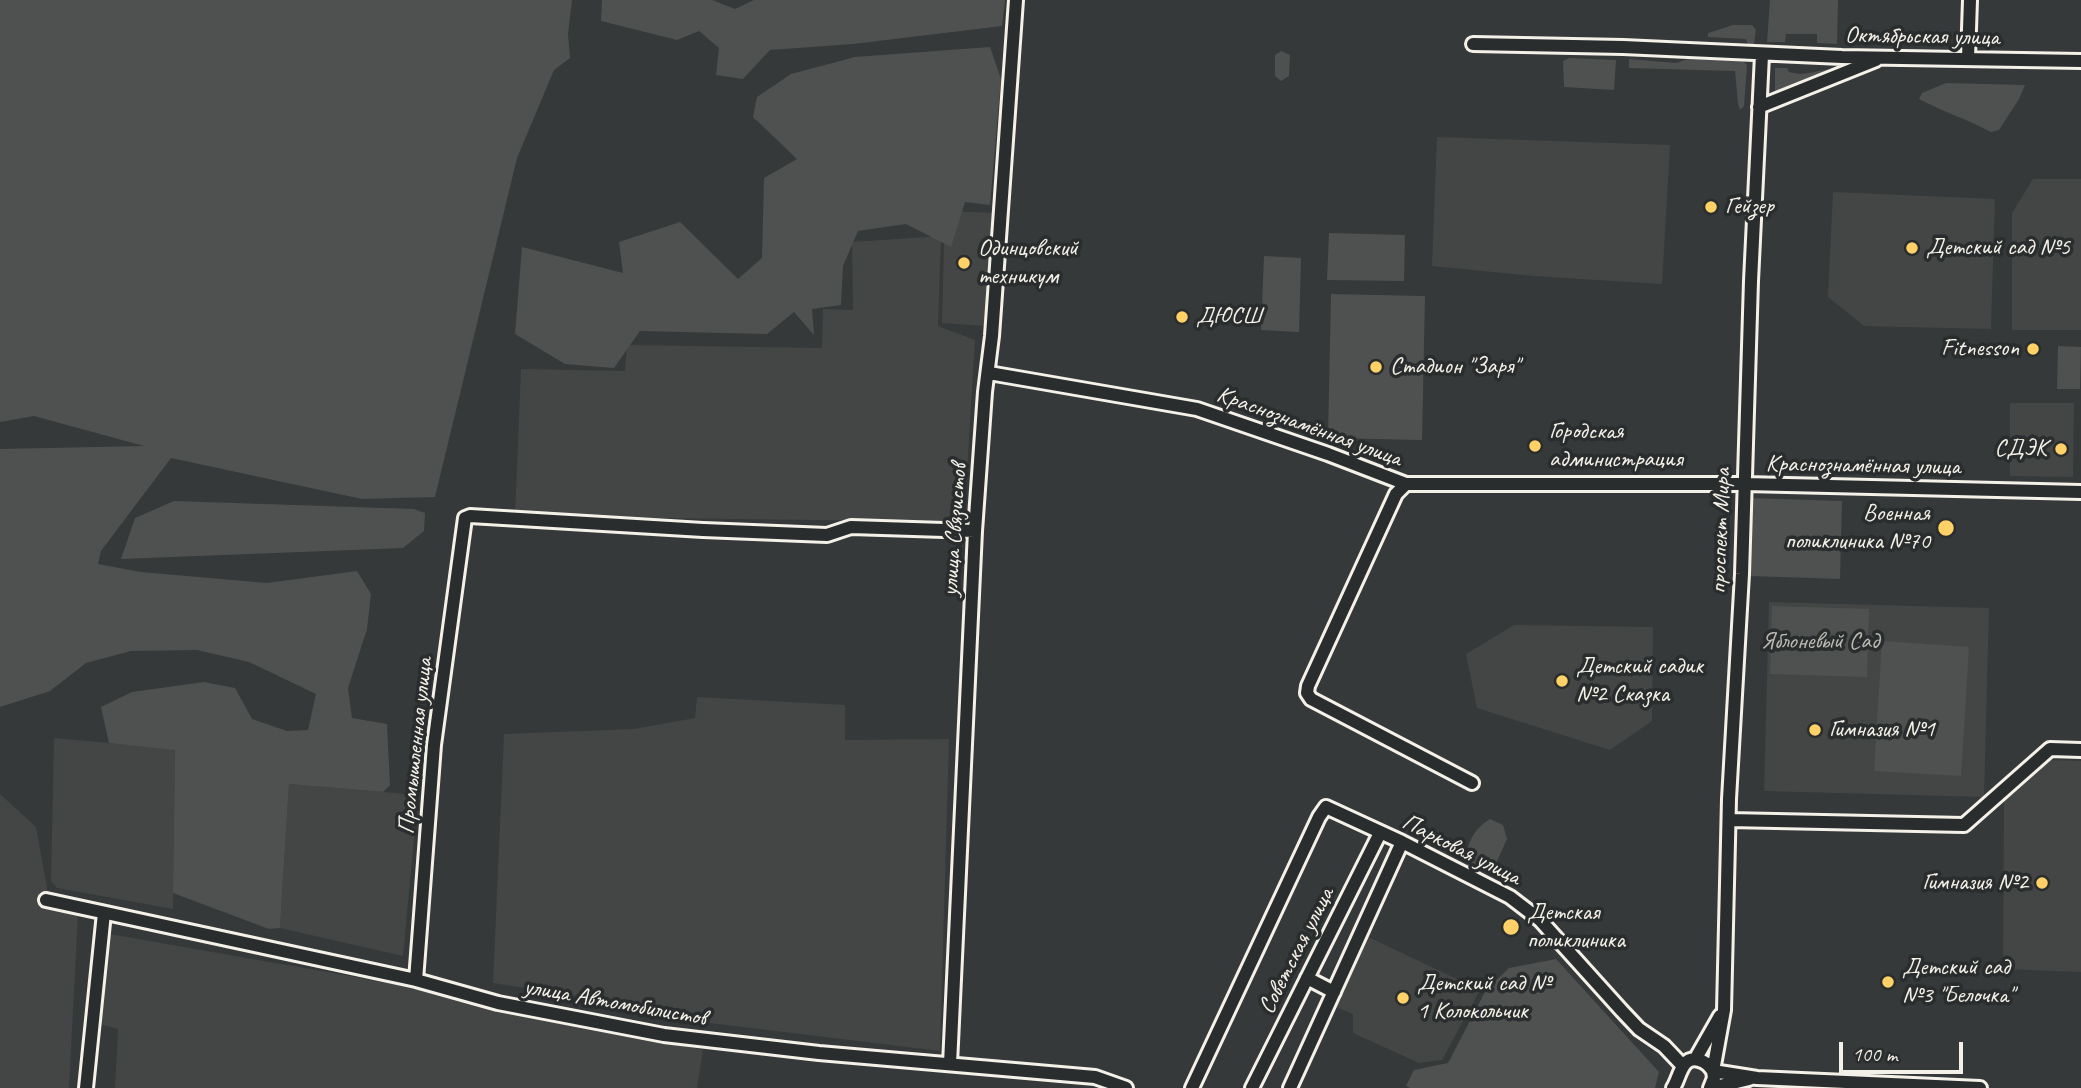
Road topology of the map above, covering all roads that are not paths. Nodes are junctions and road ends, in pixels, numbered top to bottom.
1 (1016, 0) edge
2 (1970, 0) edge
3 (1473, 44) dead end
4 (1762, 55) junction
5 (1842, 57) junction
6 (1883, 57) junction
7 (1968, 58) junction
8 (2081, 61) edge
9 (1843, 75) junction
10 (1759, 107) junction
11 (989, 373) junction
12 (1406, 484) junction
13 (1745, 484) junction
14 (2081, 492) edge
15 (975, 531) junction
16 (2081, 750) edge
17 (1472, 783) dead end
18 (1735, 820) junction
19 (1380, 833) junction
20 (1402, 842) junction
21 (47, 900) dead end
22 (104, 914) junction
23 (1307, 978) junction
24 (416, 980) junction
25 (1334, 992) junction
26 (1724, 1010) junction
27 (1696, 1058) junction
28 (950, 1064) junction
29 (1713, 1071) junction
30 (1757, 1078) junction
31 (1680, 1080) edge
32 (86, 1088) edge
33 (1126, 1088) edge
34 (1192, 1088) edge
35 (1252, 1088) edge
36 (1290, 1088) edge
37 (1710, 1088) edge
38 (1980, 1088) edge

1 - 11 street, улица Связистов
2 - 7 street
3 - 4 street, Октябрьская улица
4 - 5 street, Октябрьская улица
4 - 10 street, проспект Мира
5 - 6 street, Октябрьская улица
5 - 9 street
6 - 7 street, Октябрьская улица
6 - 9 street
7 - 8 street, Октябрьская улица
9 - 10 street
10 - 13 street, проспект Мира
11 - 12 street, Краснознамённая улица
11 - 15 street, улица Связистов
12 - 13 street, Краснознамённая улица
12 - 17 street
13 - 14 street, Краснознамённая улица
13 - 18 street, проспект Мира
15 - 24 street, Промышленная улица
15 - 28 street, улица Связистов
16 - 18 street
18 - 26 street, проспект Мира
19 - 20 street, Парковая улица
19 - 23 street, Советская улица
19 - 34 street, Парковая улица
20 - 25 street
20 - 31 street, Парковая улица
21 - 22 street, улица Автомобилистов
22 - 24 street, улица Автомобилистов
22 - 32 street
23 - 25 street
23 - 35 street, Советская улица
24 - 28 street, улица Автомобилистов
25 - 36 street
26 - 27 street, проспект Мира
26 - 29 street, проспект Мира
27 - 29 street
27 - 31 street
28 - 33 street, улица Автомобилистов
29 - 30 street
29 - 37 street, проспект Мира
30 - 37 street
30 - 38 street

